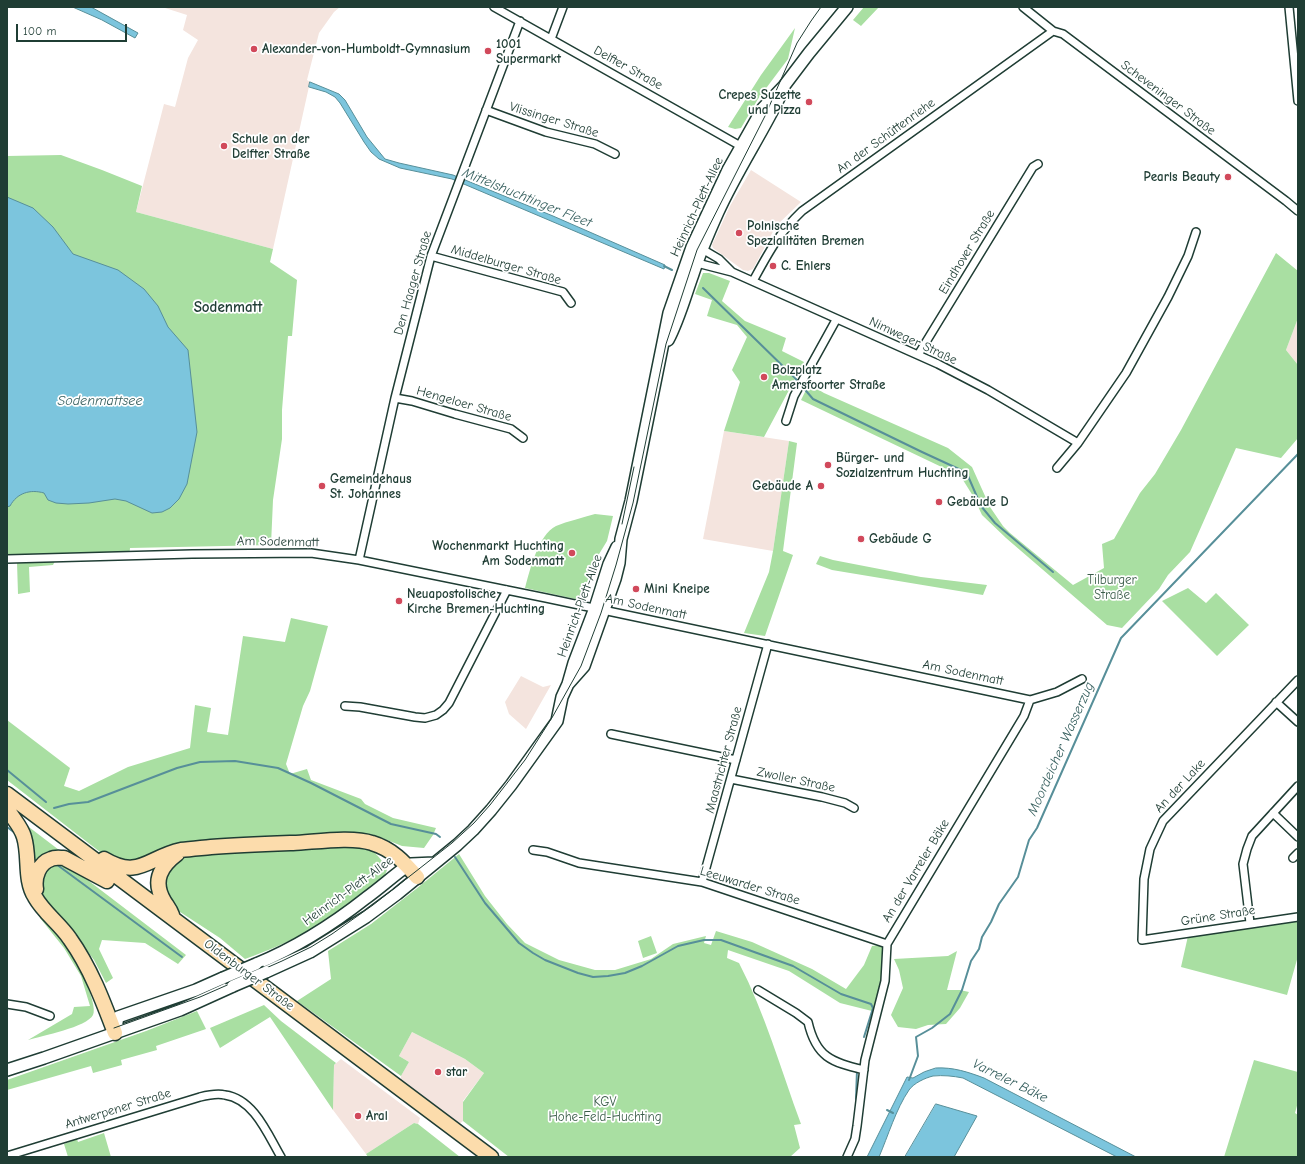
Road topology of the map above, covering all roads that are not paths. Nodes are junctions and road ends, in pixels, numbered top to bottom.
1 (494, 7) edge
2 (563, 7) edge
3 (847, 7) edge
4 (1023, 7) edge
5 (1289, 7) edge
6 (520, 22) junction
7 (1054, 30) junction
8 (551, 39) junction
9 (1298, 101) edge
10 (486, 110) junction
11 (746, 148) junction
12 (615, 154) dead end
13 (1038, 164) dead end
14 (1298, 211) edge
15 (1196, 232) dead end
16 (702, 249) junction
17 (691, 251) junction
18 (431, 256) junction
19 (697, 263) junction
20 (732, 272) junction
21 (753, 281) junction
22 (571, 303) dead end
23 (836, 320) junction
24 (662, 352) junction
25 (918, 355) junction
26 (395, 398) junction
27 (786, 421) dead end
28 (523, 438) dead end
29 (1078, 443) junction
30 (1057, 468) dead end
31 (7, 559) edge
32 (359, 560) junction
33 (507, 590) junction
34 (600, 609) junction
35 (768, 644) junction
36 (1082, 679) dead end
37 (1298, 680) edge
38 (1030, 700) junction
39 (1276, 702) junction
40 (346, 706) dead end
41 (1298, 722) edge
42 (611, 734) dead end
43 (736, 760) junction
44 (731, 779) junction
45 (1298, 786) edge
46 (7, 794) edge
47 (7, 807) edge
48 (854, 808) dead end
49 (1273, 814) junction
50 (1298, 836) edge
51 (73, 844) junction
52 (182, 850) junction
53 (533, 850) dead end
54 (434, 863) junction
55 (407, 866) junction
56 (417, 878) junction
57 (107, 881) junction
58 (702, 882) junction
59 (38, 901) junction
60 (1298, 917) edge
61 (174, 919) junction
62 (1250, 923) junction
63 (1142, 940) joint
64 (887, 944) junction
65 (758, 990) dead end
66 (7, 1004) edge
67 (50, 1016) dead end
68 (116, 1033) junction
69 (7, 1070) edge
70 (864, 1070) junction
71 (7, 1156) edge
72 (281, 1157) edge
73 (477, 1157) edge
74 (491, 1157) edge
75 (847, 1157) edge

1 - 6 street, Delfter Straße
2 - 8 street
3 - 11 main road, Heinrich-Plett-Allee
4 - 7 street, Scheveninger Straße
5 - 9 street
6 - 8 street, Delfter Straße
6 - 10 street, Den Haager Straße
7 - 14 street, Scheveninger Straße
7 - 21 street, An der Schüttenriehe
8 - 11 street, Delfter Straße
10 - 12 street, Vlissinger Straße
10 - 18 street, Den Haager Straße
11 - 16 main road, Heinrich-Plett-Allee
11 - 17 main road, Heinrich-Plett-Allee
13 - 25 street, Eindhover Straße
15 - 29 street
16 - 17 street
16 - 19 main road, Heinrich-Plett-Allee
16 - 20 street, Nimweger Straße
17 - 19 street
17 - 24 main road, Heinrich-Plett-Allee
18 - 22 street, Middelburger Straße
18 - 26 street, Den Haager Straße
19 - 20 street, Nimweger Straße
19 - 24 main road, Heinrich-Plett-Allee
20 - 21 street, Nimweger Straße
21 - 23 street, Nimweger Straße
23 - 25 street, Nimweger Straße
23 - 27 street
24 - 34 main road, Heinrich-Plett-Allee
25 - 29 street, Nimweger Straße
26 - 28 street, Hengeloer Straße
26 - 32 street, Den Haager Straße
29 - 30 street
31 - 32 street, Am Sodenmatt
32 - 33 street, Am Sodenmatt
33 - 34 street, Am Sodenmatt
33 - 40 street
34 - 35 street, Am Sodenmatt
34 - 54 main road, Heinrich-Plett-Allee
35 - 38 street, Am Sodenmatt
35 - 43 street, Maastrichter Straße
36 - 38 street, Am Sodenmatt
37 - 39 street, An der Lake
38 - 64 street, An der Varreler Bäke
39 - 41 street
39 - 63 street, An der Lake
42 - 43 street
43 - 44 street, Maastrichter Straße
44 - 48 street, Zwoller Straße
44 - 58 street, Maastrichter Straße
45 - 49 street
46 - 51 highway, Oldenburger Straße
47 - 57 highway, Oldenburger Straße
47 - 59 highway
49 - 50 street
49 - 62 street
51 - 52 highway
51 - 61 highway, Oldenburger Straße
52 - 55 highway
52 - 61 highway
53 - 58 street, Leeuwarder Straße
54 - 55 main road, Heinrich-Plett-Allee
54 - 56 main road, Heinrich-Plett-Allee
55 - 56 highway
55 - 68 main road, Heinrich-Plett-Allee, bridge
56 - 68 main road, Heinrich-Plett-Allee, bridge
57 - 59 highway
57 - 73 highway, Oldenburger Straße
58 - 64 street, Leeuwarder Straße
59 - 68 highway
60 - 62 street, Grüne Straße
61 - 74 highway, Oldenburger Straße
62 - 63 street, Grüne Straße
64 - 70 street, An der Varreler Bäke
65 - 70 street
66 - 67 street
68 - 69 main road, Heinrich-Plett-Allee
70 - 75 street, An der Varreler Bäke
71 - 72 street, Antwerpener Straße

